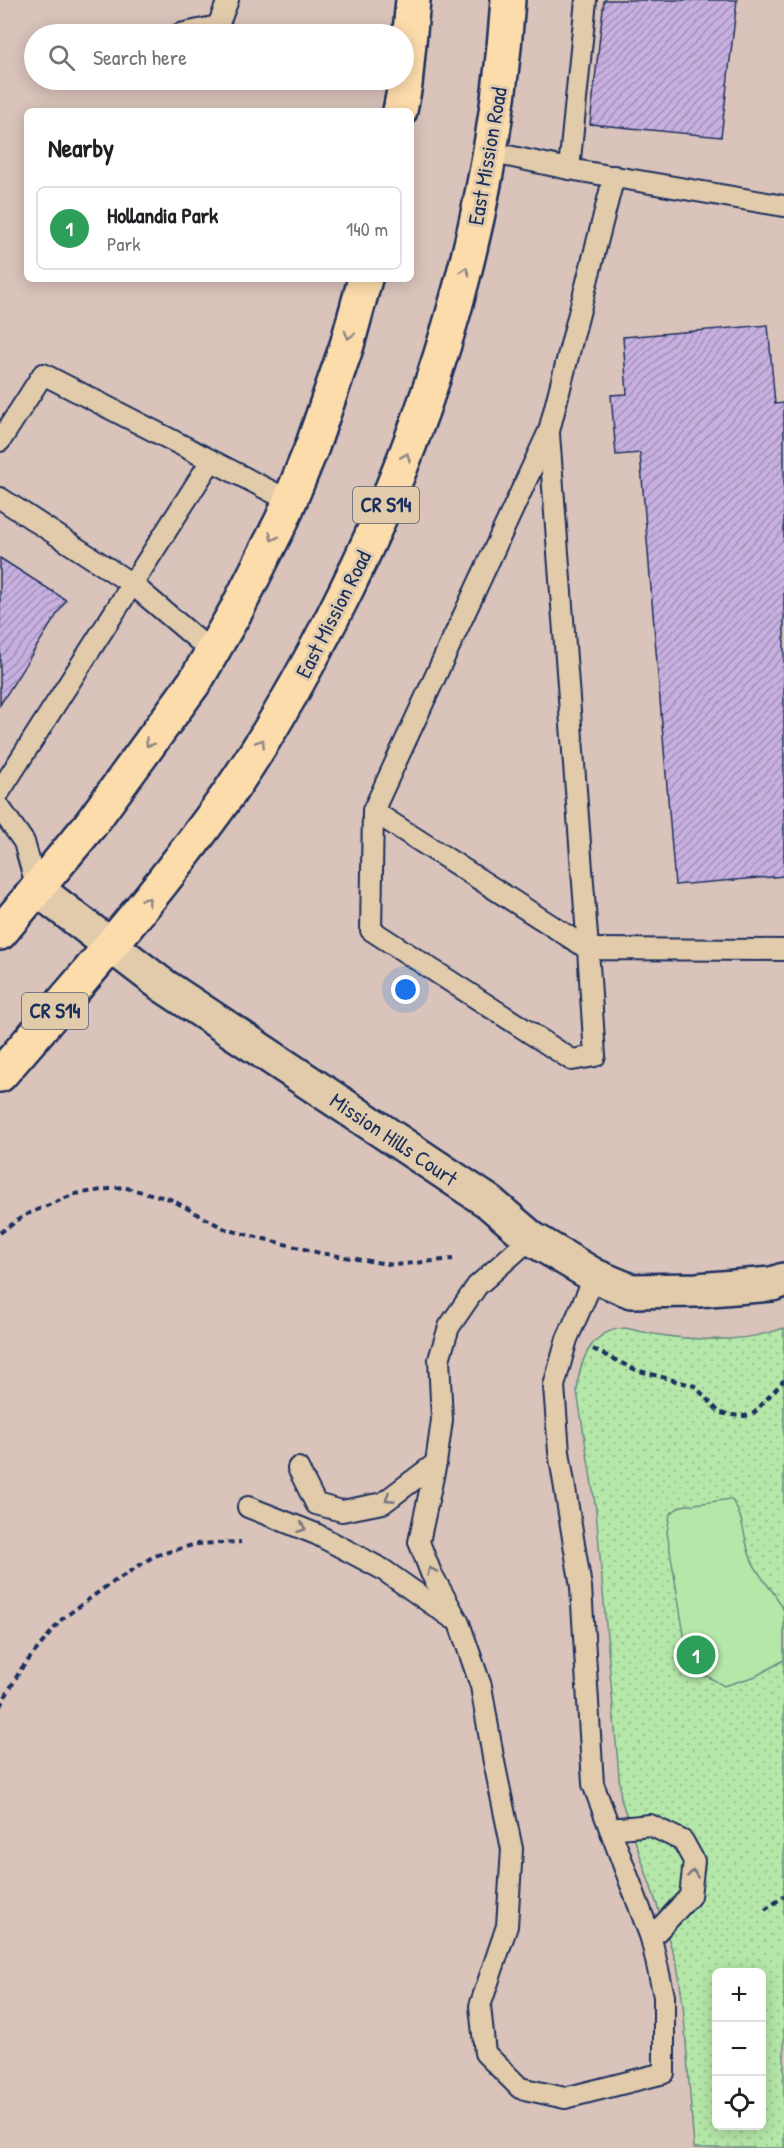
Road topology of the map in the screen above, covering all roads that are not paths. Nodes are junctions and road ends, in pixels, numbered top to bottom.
1 (228, 0) edge
2 (413, 0) edge
3 (507, 0) edge
4 (586, 0) edge
5 (219, 24) edge
6 (411, 24) edge
7 (404, 90) edge
8 (401, 108) edge
9 (489, 152) junction
10 (568, 169) junction
11 (614, 176) junction
12 (784, 206) edge
13 (364, 282) edge
14 (549, 431) junction
15 (0, 441) edge
16 (211, 461) junction
17 (0, 498) edge
18 (290, 501) junction
19 (132, 584) junction
20 (212, 652) junction
21 (0, 791) edge
22 (0, 808) edge
23 (373, 811) junction
24 (37, 889) junction
25 (0, 933) edge
26 (109, 946) junction
27 (588, 949) junction
28 (784, 950) edge
29 (0, 1076) edge
30 (531, 1238) junction
31 (595, 1276) junction
32 (784, 1280) edge
33 (436, 1463) junction
34 (298, 1468) dead end
35 (248, 1507) dead end
36 (459, 1623) junction
37 (610, 1829) junction
38 (651, 1938) junction

1 - 5 lane
2 - 6 main road
3 - 9 main road, East Mission Road / CR S14
4 - 10 lane
7 - 8 main road
9 - 10 lane
26 -> 9 main road, East Mission Road / CR S14
10 - 11 lane
11 - 12 lane
11 - 14 lane
13 -> 18 main road
14 - 23 lane
14 - 27 lane
15 - 16 lane
16 - 18 lane
16 - 19 lane
17 - 19 lane
18 -> 20 main road
19 - 20 lane
19 - 21 lane
20 -> 24 main road
22 - 24 lane
23 - 27 lane
23 - 27 lane
24 - 25 main road
24 - 26 street, Mission Hills Court
26 - 29 main road, East Mission Road / CR S14
26 - 30 street, Mission Hills Court
27 - 28 lane
30 - 31 street, Mission Hills Court
30 - 33 lane
31 - 32 street, Mission Hills Court
31 - 37 lane
33 -> 34 lane
36 -> 33 lane
35 -> 36 lane
36 - 38 lane
37 - 38 lane
38 -> 37 lane

